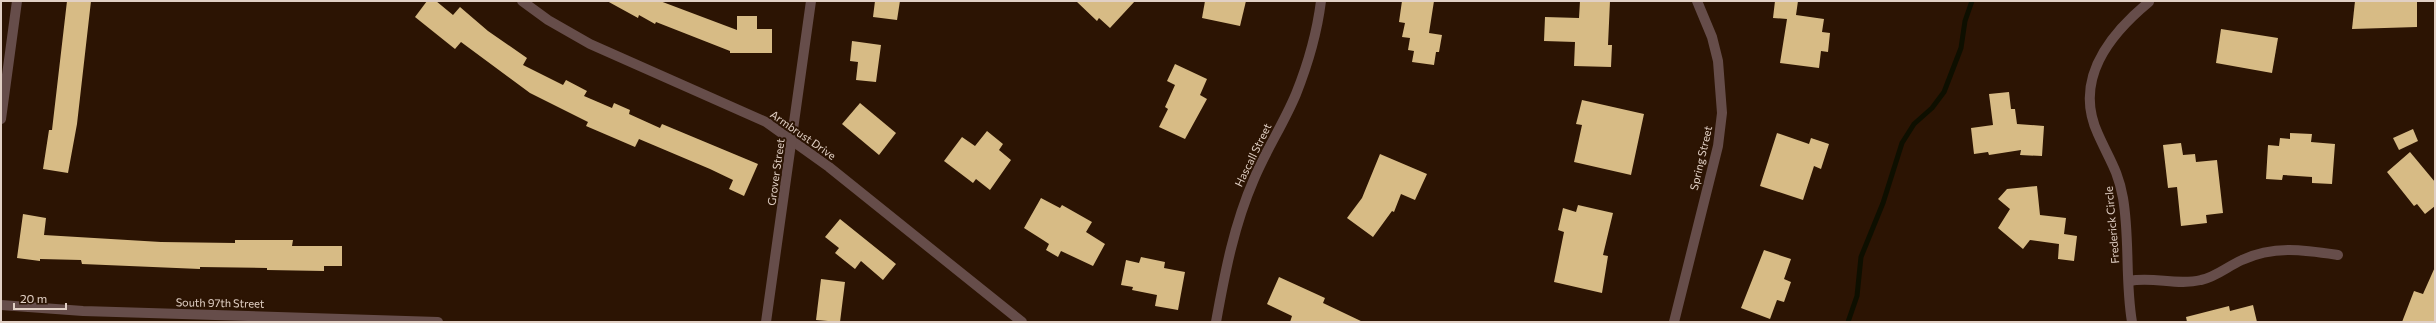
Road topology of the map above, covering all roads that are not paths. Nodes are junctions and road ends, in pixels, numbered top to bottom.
1 (18, 1) edge
2 (522, 1) edge
3 (811, 1) edge
4 (1321, 1) edge
5 (1697, 1) edge
6 (2149, 2) dead end
7 (1, 119) edge
8 (793, 141) junction
9 (2338, 255) dead end
10 (2129, 281) junction
11 (1, 305) edge
12 (438, 322) edge
13 (766, 322) edge
14 (1022, 322) edge
15 (1216, 322) edge
16 (1674, 322) edge
17 (2132, 322) edge

1 - 7 street
2 - 8 street, Armbrust Drive
3 - 8 street, Grover Street
4 - 15 street, Hascall Street
5 - 16 street, Spring Street
6 - 10 street, Frederick Circle
8 - 13 street, Grover Street
8 - 14 street, Armbrust Drive
9 - 10 street
10 - 17 street, Frederick Circle
11 - 12 street, South 97th Street

